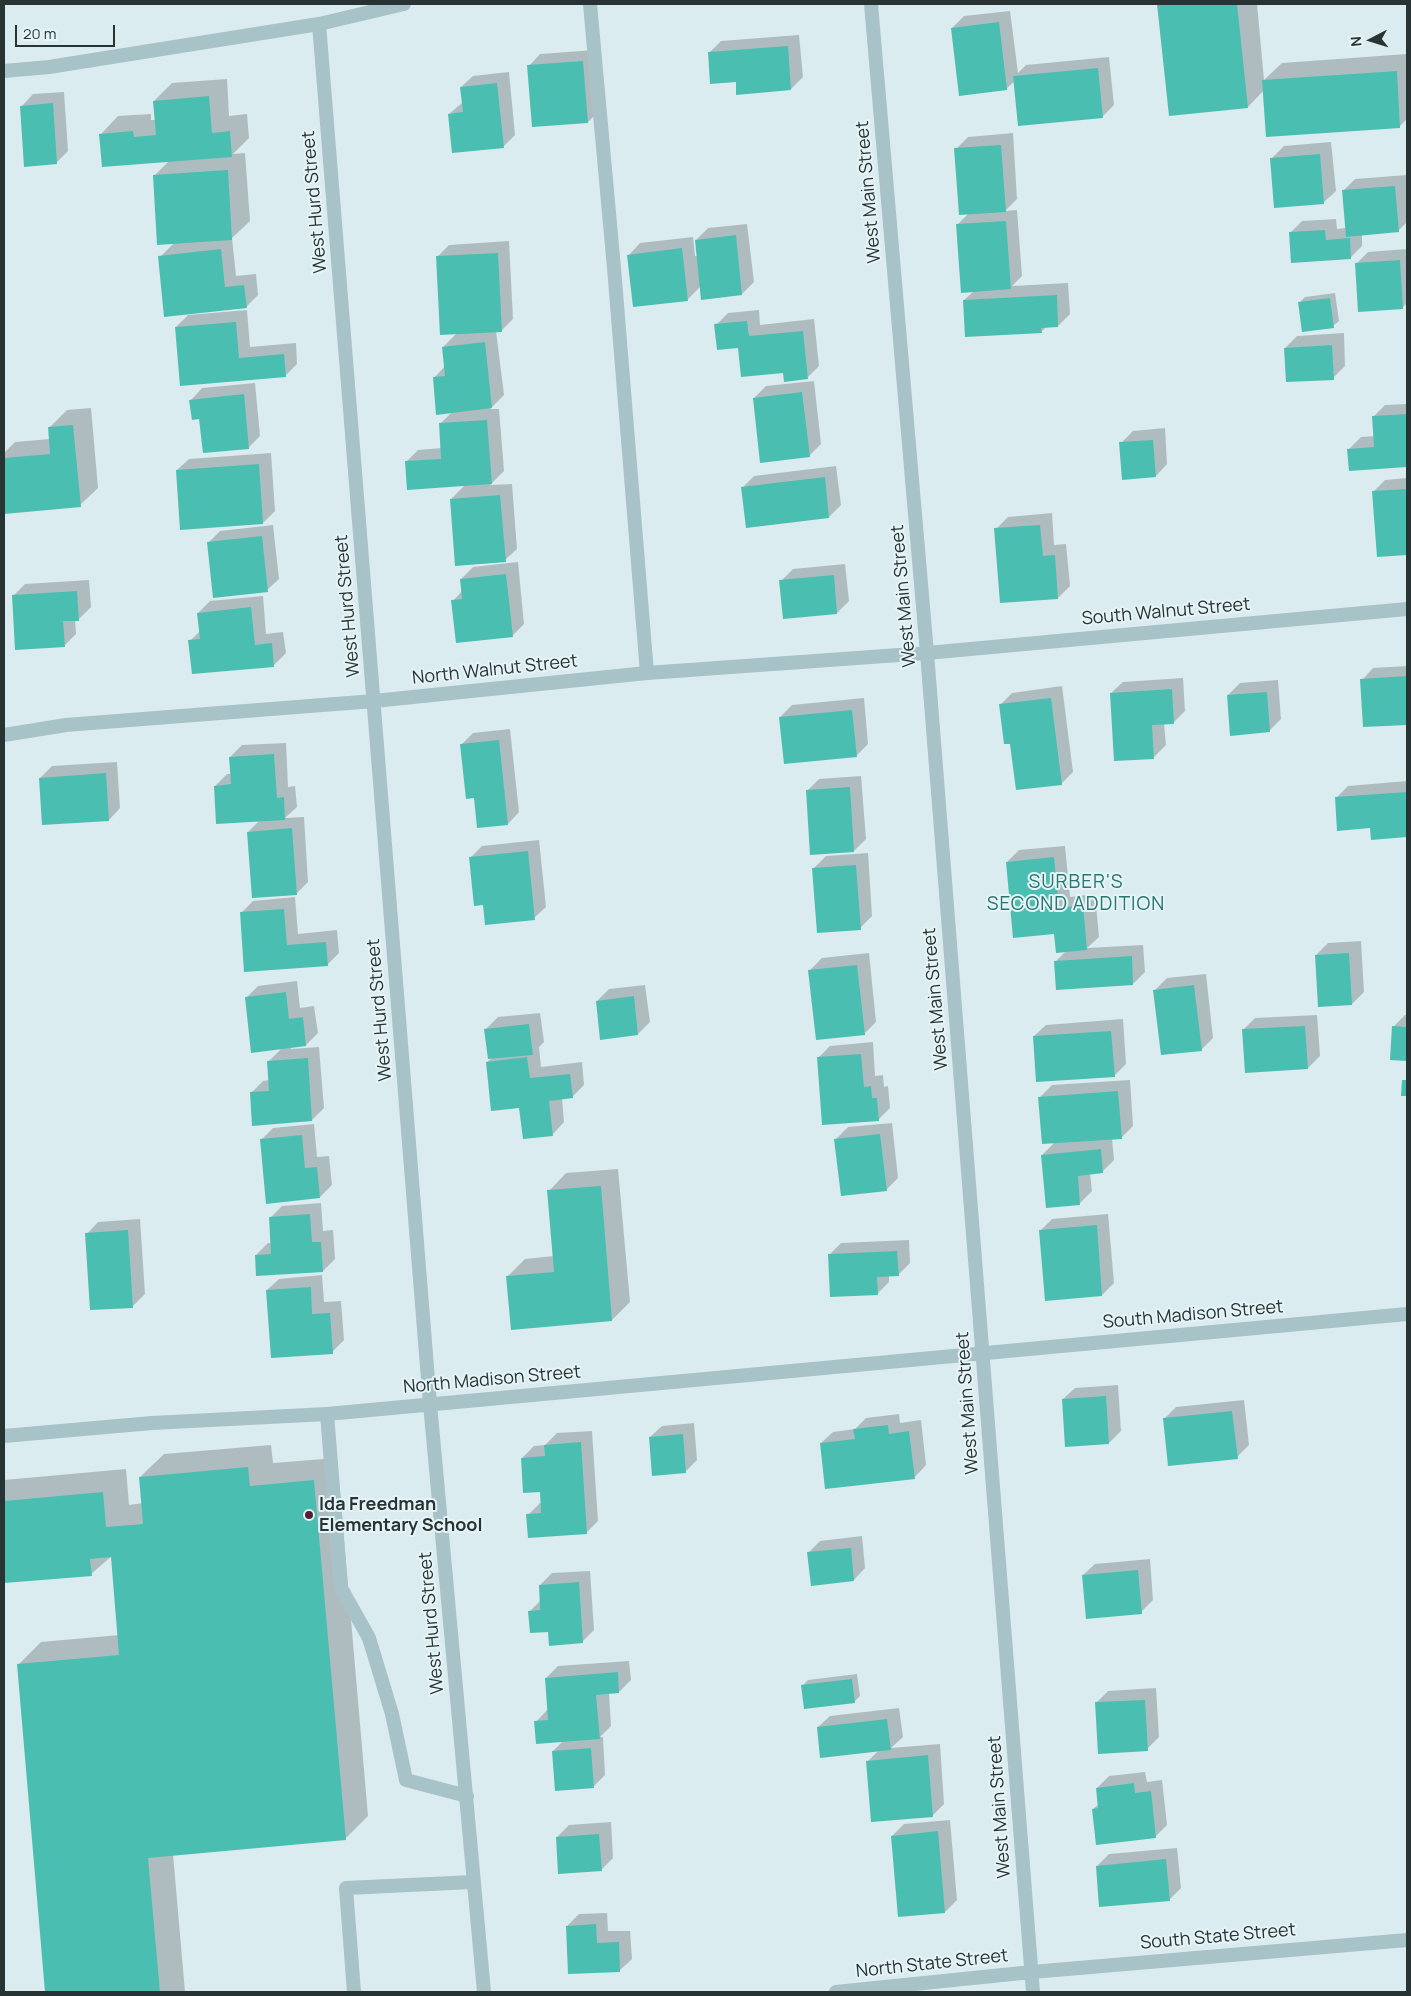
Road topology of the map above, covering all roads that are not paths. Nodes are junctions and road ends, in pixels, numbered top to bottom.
1 (404, 4) edge
2 (590, 4) edge
3 (871, 4) edge
4 (319, 24) junction
5 (4, 71) edge
6 (1407, 608) edge
7 (927, 653) junction
8 (646, 673) junction
9 (374, 701) junction
10 (4, 735) edge
11 (1407, 1314) edge
12 (983, 1354) junction
13 (430, 1404) junction
14 (327, 1414) junction
15 (4, 1436) edge
16 (466, 1796) junction
17 (474, 1882) junction
18 (1407, 1940) edge
19 (1032, 1972) junction
20 (354, 1992) edge
21 (484, 1992) edge
22 (836, 1992) edge
23 (1033, 1992) edge

1 - 4 street
2 - 8 street
3 - 7 street, West Main Street
4 - 5 street
4 - 9 street, West Hurd Street
6 - 7 street, South Walnut Street
7 - 8 street, North Walnut Street
7 - 12 street, West Main Street
8 - 9 street, North Walnut Street
9 - 10 street, North Walnut Street
9 - 13 street, West Hurd Street
11 - 12 street, South Madison Street
12 - 13 street, North Madison Street
12 - 19 street, West Main Street
13 - 14 street, North Madison Street
13 - 16 street, West Hurd Street
14 - 15 street, North Madison Street
14 - 16 street
16 - 17 street, West Hurd Street
17 - 20 street
17 - 21 street, West Hurd Street
18 - 19 street, South State Street
19 - 22 street, North State Street
19 - 23 street, West Main Street

